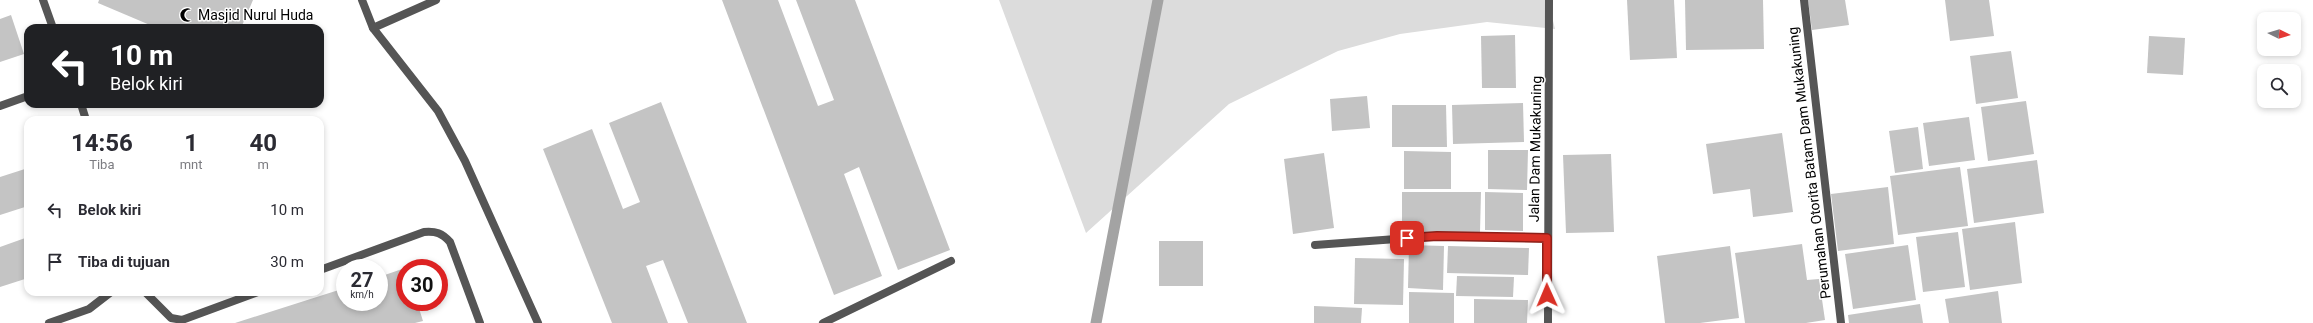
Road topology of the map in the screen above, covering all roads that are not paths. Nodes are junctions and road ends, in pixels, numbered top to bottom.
1 (43, 0) edge
2 (362, 0) edge
3 (436, 0) edge
4 (1549, 0) edge
5 (1804, 0) edge
6 (52, 24) edge
7 (373, 28) junction
8 (24, 97) edge
9 (0, 106) edge
10 (1547, 238) junction
11 (1315, 245) dead end
12 (951, 261) dead end
13 (324, 269) edge
14 (105, 296) edge
15 (149, 296) edge
16 (247, 296) edge
17 (49, 323) edge
18 (480, 323) edge
19 (538, 323) edge
20 (823, 323) edge
21 (1548, 323) edge
22 (1841, 323) edge

1 - 6 street
2 - 7 street
3 - 7 street
4 - 10 street, Jalan Dam Mukakuning
5 - 22 street, Perumahan Otorita Batam Dam Mukakuning
7 - 19 street
8 - 9 street
10 - 11 street
10 - 21 street, Jalan Dam Mukakuning
12 - 20 street
13 - 18 street
14 - 17 street
15 - 16 street

